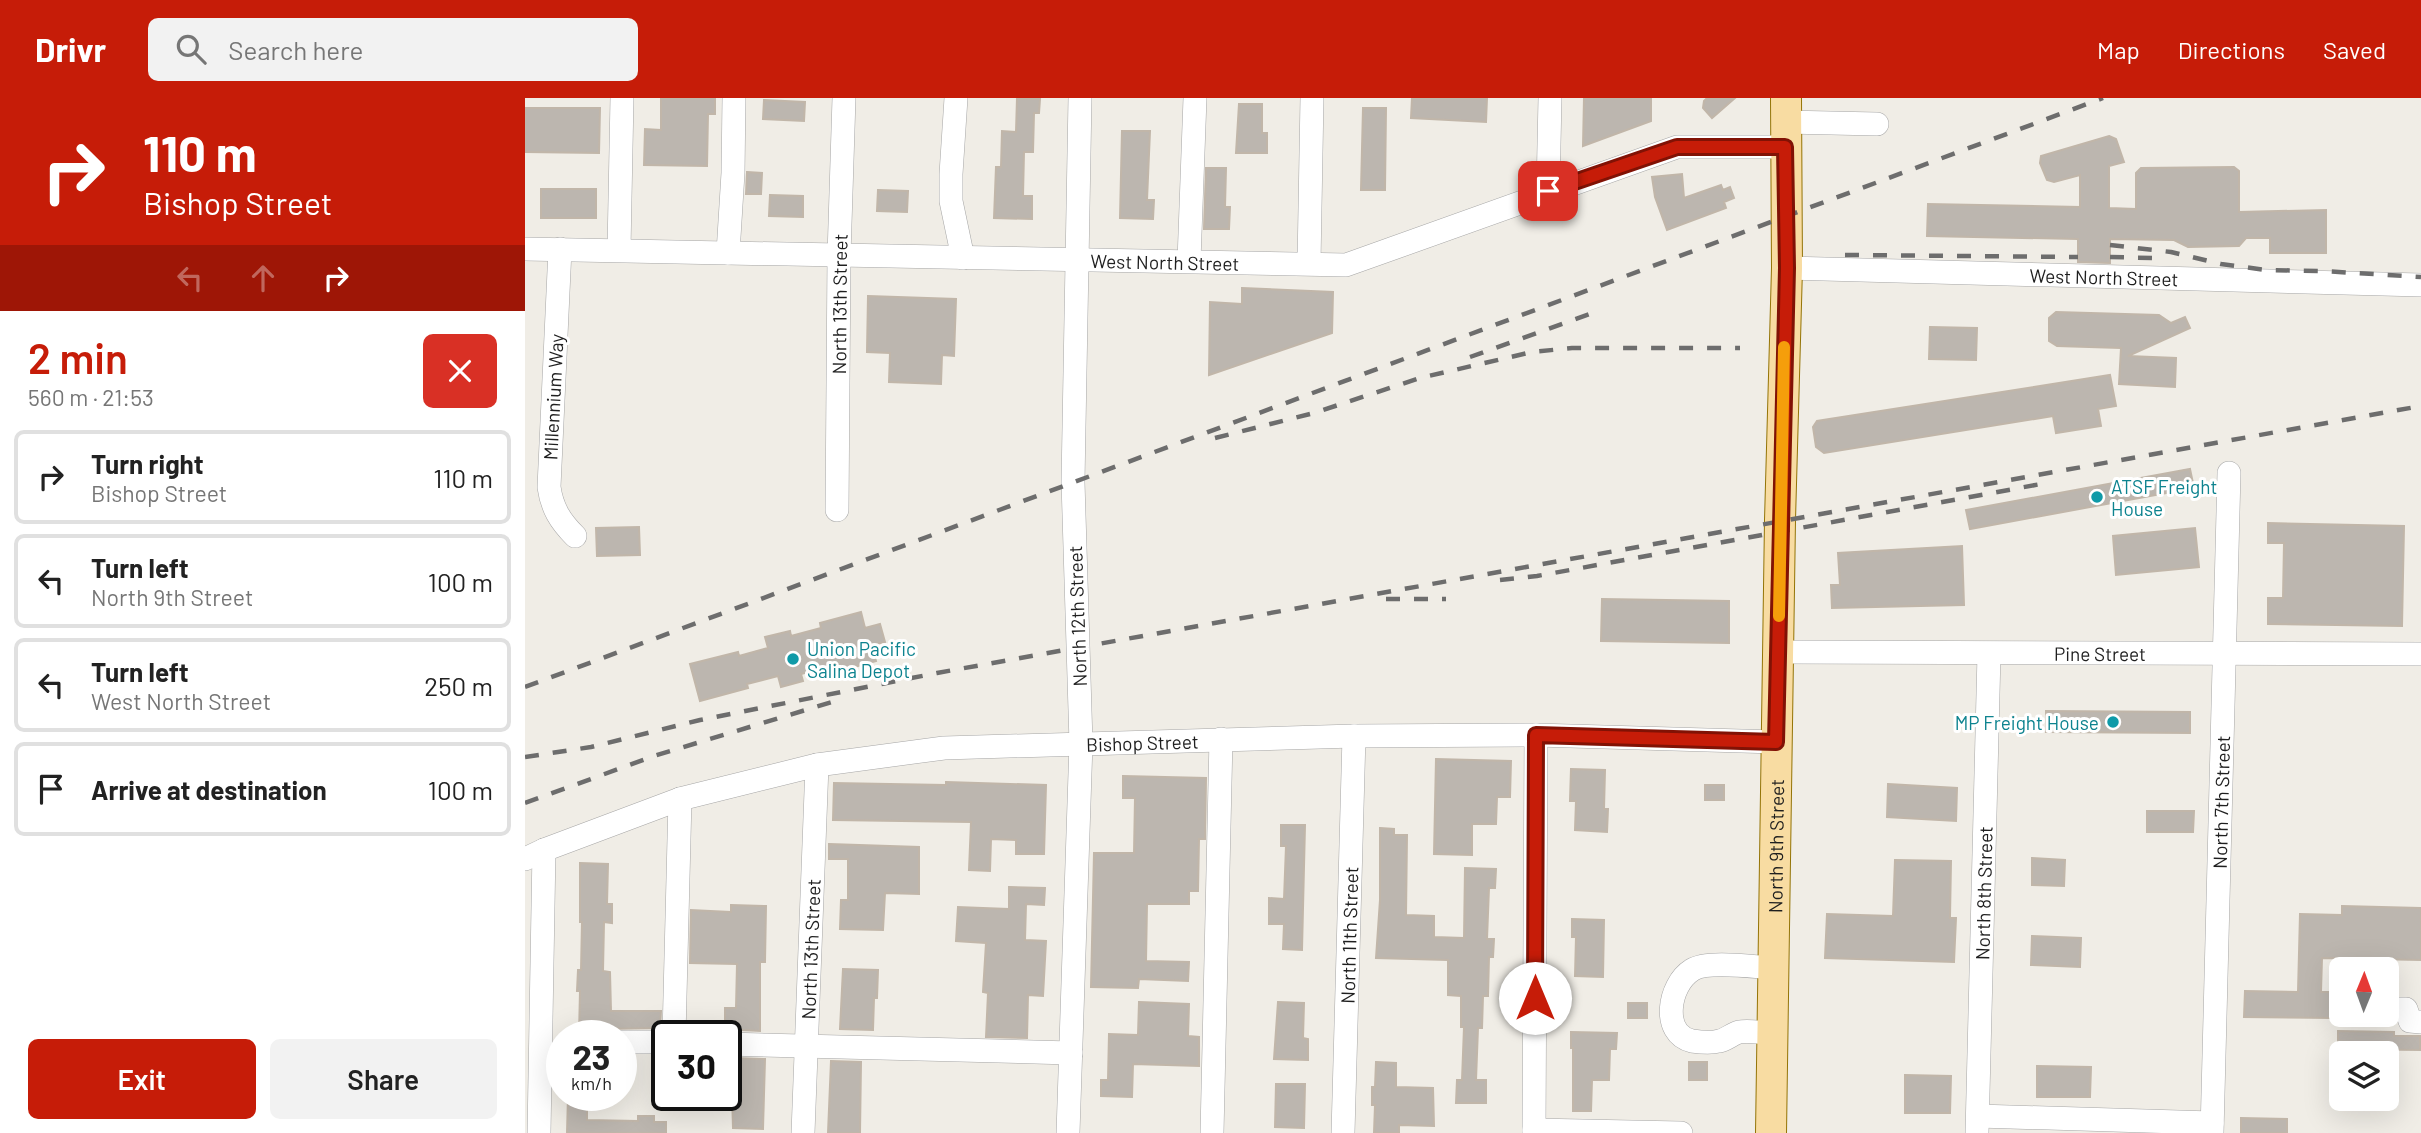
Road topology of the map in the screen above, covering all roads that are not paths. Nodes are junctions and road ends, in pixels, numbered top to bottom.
1 (622, 98) edge
2 (734, 98) edge
3 (844, 98) edge
4 (957, 98) edge
5 (1080, 98) edge
6 (1195, 98) edge
7 (1313, 98) edge
8 (1550, 98) edge
9 (1785, 122) edge
10 (1877, 124) dead end
11 (1548, 191) junction
12 (525, 249) edge
13 (560, 249) junction
14 (619, 249) junction
15 (727, 253) junction
16 (839, 256) junction
17 (963, 258) junction
18 (1078, 259) junction
19 (1189, 261) junction
20 (1309, 263) junction
21 (1787, 268) junction
22 (2421, 285) edge
23 (2229, 473) dead end
24 (837, 510) dead end
25 (575, 536) dead end
26 (1778, 652) junction
27 (2224, 653) junction
28 (1989, 654) junction
29 (2421, 654) edge
30 (1536, 735) junction
31 (1354, 736) junction
32 (1221, 740) junction
33 (1776, 742) junction
34 (1081, 743) junction
35 (817, 765) junction
36 (680, 799) junction
37 (534, 854) edge
38 (1773, 968) junction
39 (2399, 1009) edge
40 (674, 1020) edge
41 (2421, 1022) edge
42 (1772, 1033) junction
43 (543, 1041) edge
44 (742, 1044) edge
45 (806, 1046) junction
46 (1070, 1053) junction
47 (1978, 1124) edge
48 (2212, 1128) edge
49 (1534, 1131) edge
50 (539, 1133) edge
51 (803, 1133) edge
52 (1068, 1133) edge
53 (1212, 1133) edge
54 (1343, 1133) edge
55 (1681, 1133) edge
56 (1771, 1133) edge

1 - 14 street
2 - 15 street
3 - 16 street, North 13th Street
4 - 17 street
5 - 18 street, North 12th Street
6 - 19 street
7 - 20 street
8 - 11 street
9 - 10 street, West North Street
9 - 11 street, West North Street
9 - 21 main road, North 9th Street
11 - 20 street, West North Street
12 - 13 street, West North Street
13 - 14 street, West North Street
13 - 25 street, Millennium Way
14 - 15 street, West North Street
15 - 16 street, West North Street
16 - 17 street, West North Street
16 - 24 street, North 13th Street
17 - 18 street, West North Street
18 - 19 street, West North Street
18 - 34 street, North 12th Street
19 - 20 street, West North Street
21 - 22 street, West North Street
21 - 26 main road, North 9th Street
23 - 27 street, North 7th Street
26 - 28 street, Pine Street
26 - 33 main road, North 9th Street
27 - 28 street, Pine Street
27 - 29 street, Pine Street
27 - 48 street, North 7th Street
28 - 47 street, North 8th Street
30 - 31 street, Bishop Street
30 - 33 street, Bishop Street
30 - 49 street
31 - 32 street, Bishop Street
31 - 54 street, North 11th Street
32 - 34 street, Bishop Street
32 - 53 street
33 - 38 main road, North 9th Street
34 - 35 street, Bishop Street
34 - 46 street, North 12th Street
35 - 36 street, Bishop Street
35 - 45 street, North 13th Street
36 - 37 street, Bishop Street
36 - 40 street
37 - 43 street
38 - 42 main road, North 9th Street
38 - 42 street
39 - 41 street
42 - 56 main road, North 9th Street
43 - 50 street
44 - 45 street
45 - 46 street
45 - 51 street, North 13th Street
46 - 52 street, North 12th Street
47 - 48 street
49 - 55 street

